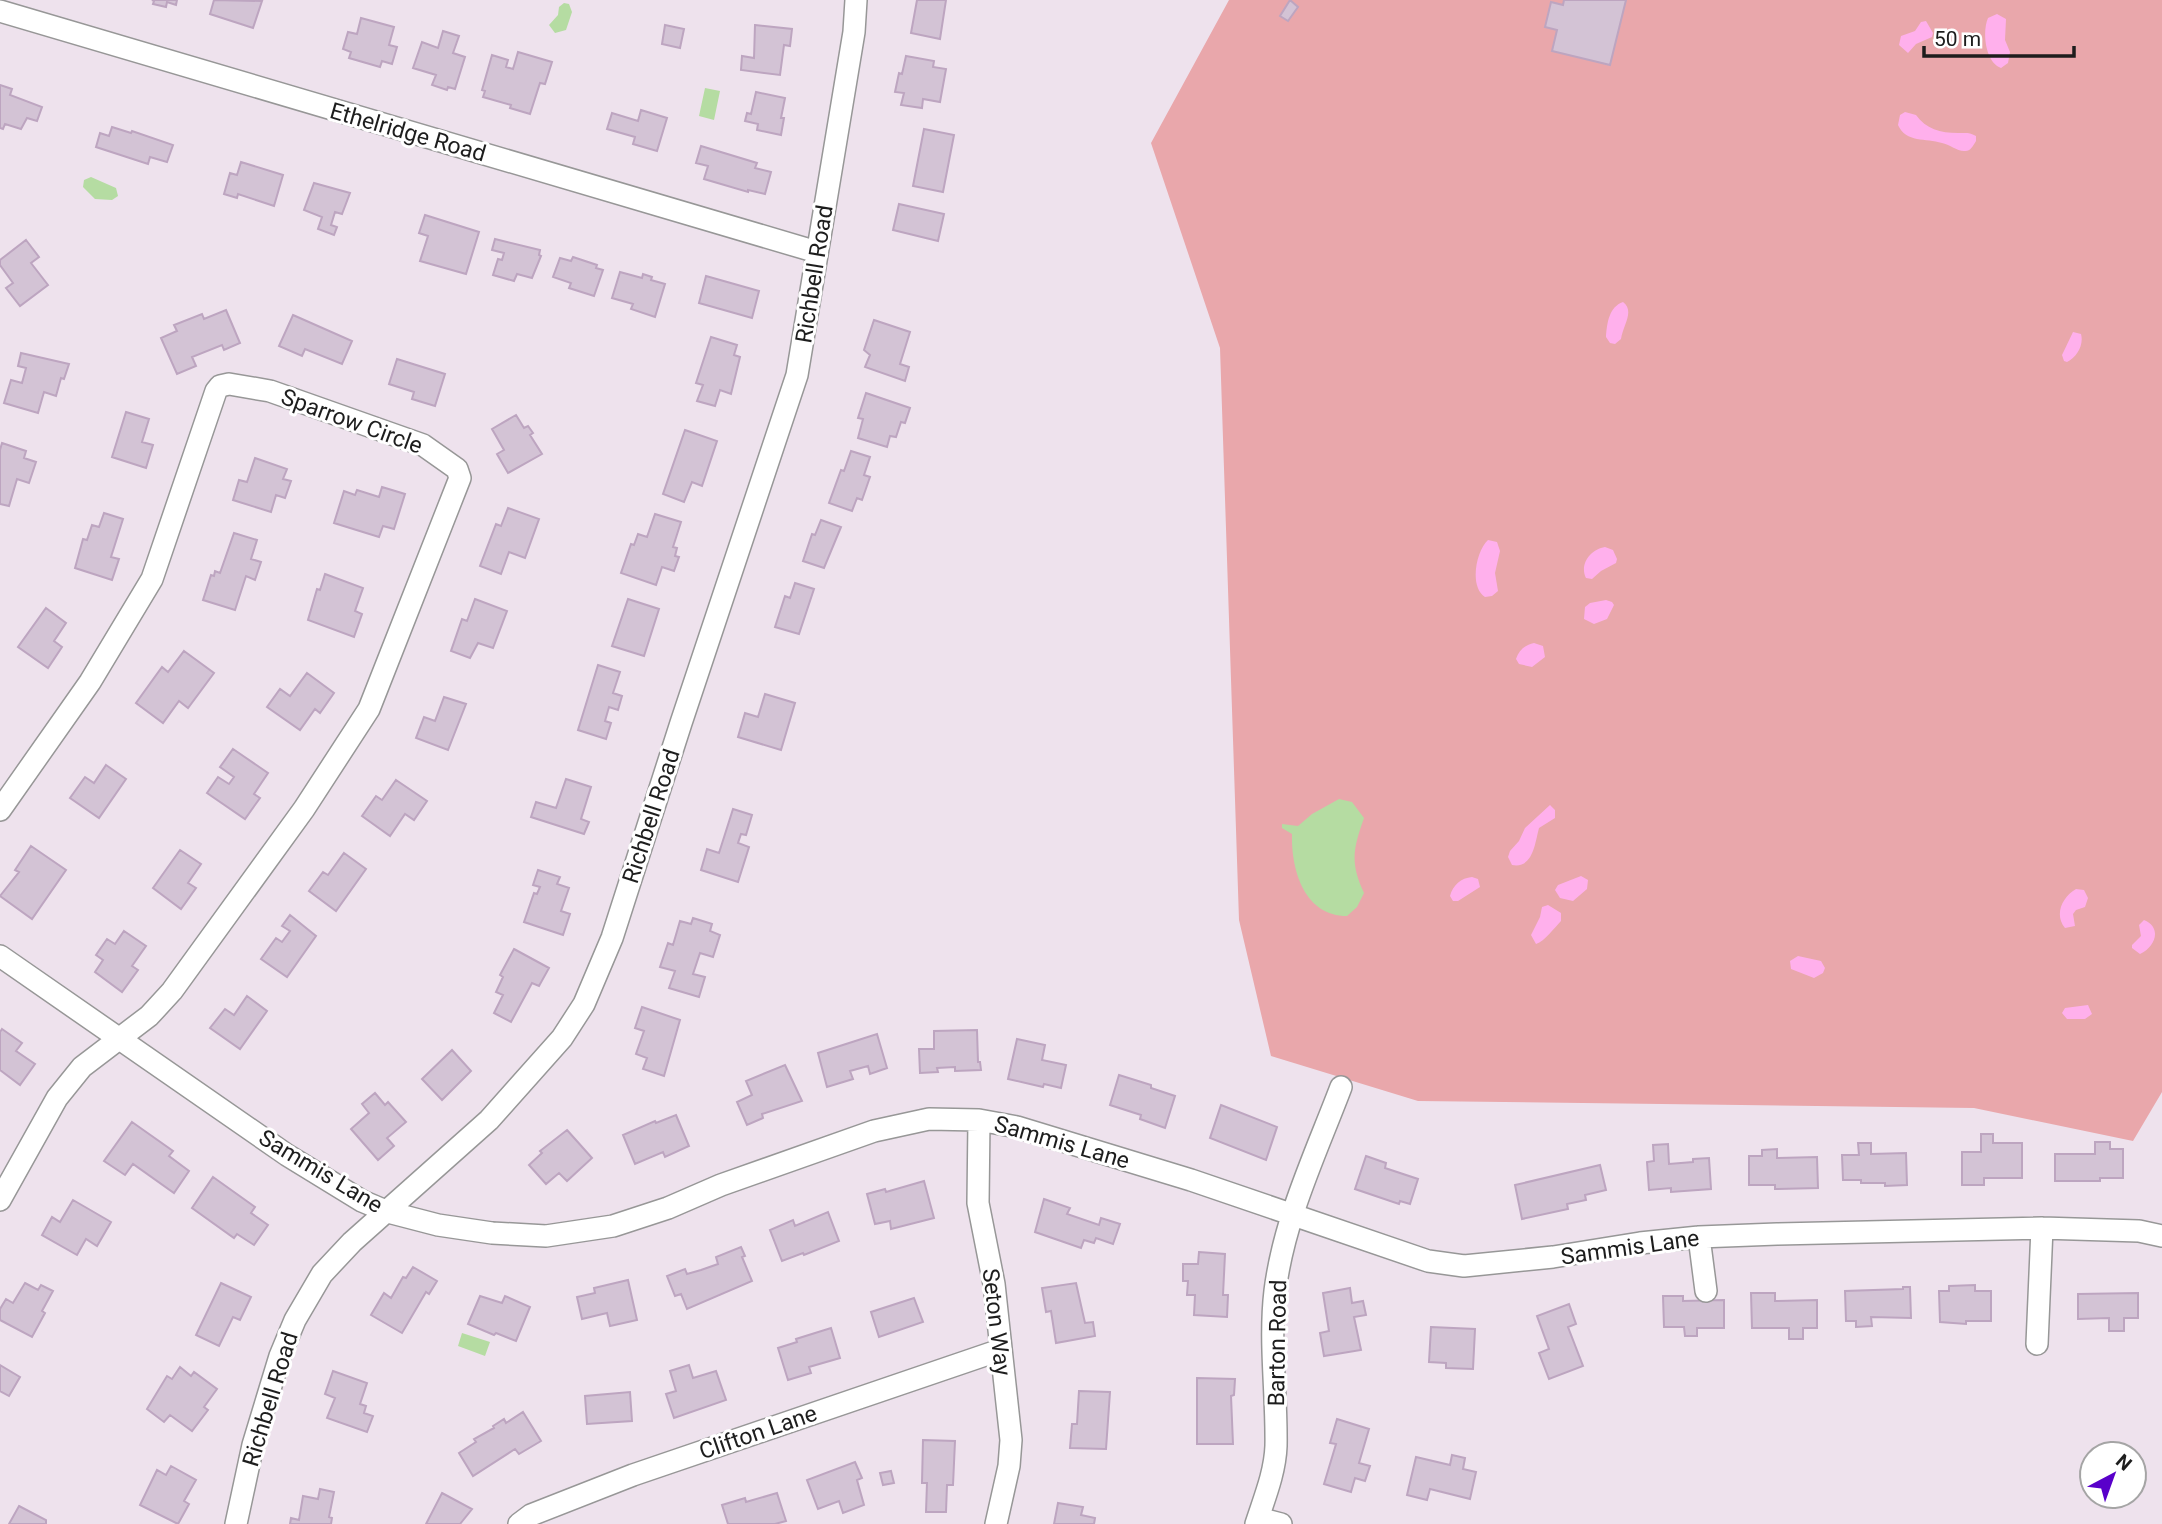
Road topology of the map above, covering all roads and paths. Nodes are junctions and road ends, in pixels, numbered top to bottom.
1 (856, 0) edge
2 (0, 11) edge
3 (817, 252) junction
4 (0, 810) edge
5 (0, 956) edge
6 (119, 1037) junction
7 (1341, 1087) dead end
8 (979, 1120) junction
9 (0, 1200) edge
10 (388, 1212) junction
11 (1292, 1214) junction
12 (2042, 1228) junction
13 (2162, 1236) edge
14 (1699, 1237) junction
15 (1706, 1291) dead end
16 (2037, 1344) dead end
17 (1000, 1350) junction
18 (1257, 1521) edge
19 (236, 1524) edge
20 (519, 1524) edge
21 (996, 1524) edge
22 (1281, 1524) edge

1 - 3 street, Richbell Road
2 - 3 street, Ethelridge Road
3 - 10 street, Richbell Road
4 - 6 street, Sparrow Circle
5 - 6 street, Sammis Lane
6 - 9 street
6 - 10 street, Sammis Lane
7 - 11 street, Barton Road
8 - 10 street, Sammis Lane
8 - 11 street, Sammis Lane
8 - 17 street, Seton Way
10 - 19 street, Richbell Road
11 - 14 street, Sammis Lane
11 - 18 street, Barton Road
12 - 13 street, Sammis Lane
12 - 14 street, Sammis Lane
12 - 16 street
14 - 15 street
17 - 20 street, Clifton Lane
17 - 21 street, Seton Way
18 - 22 street

